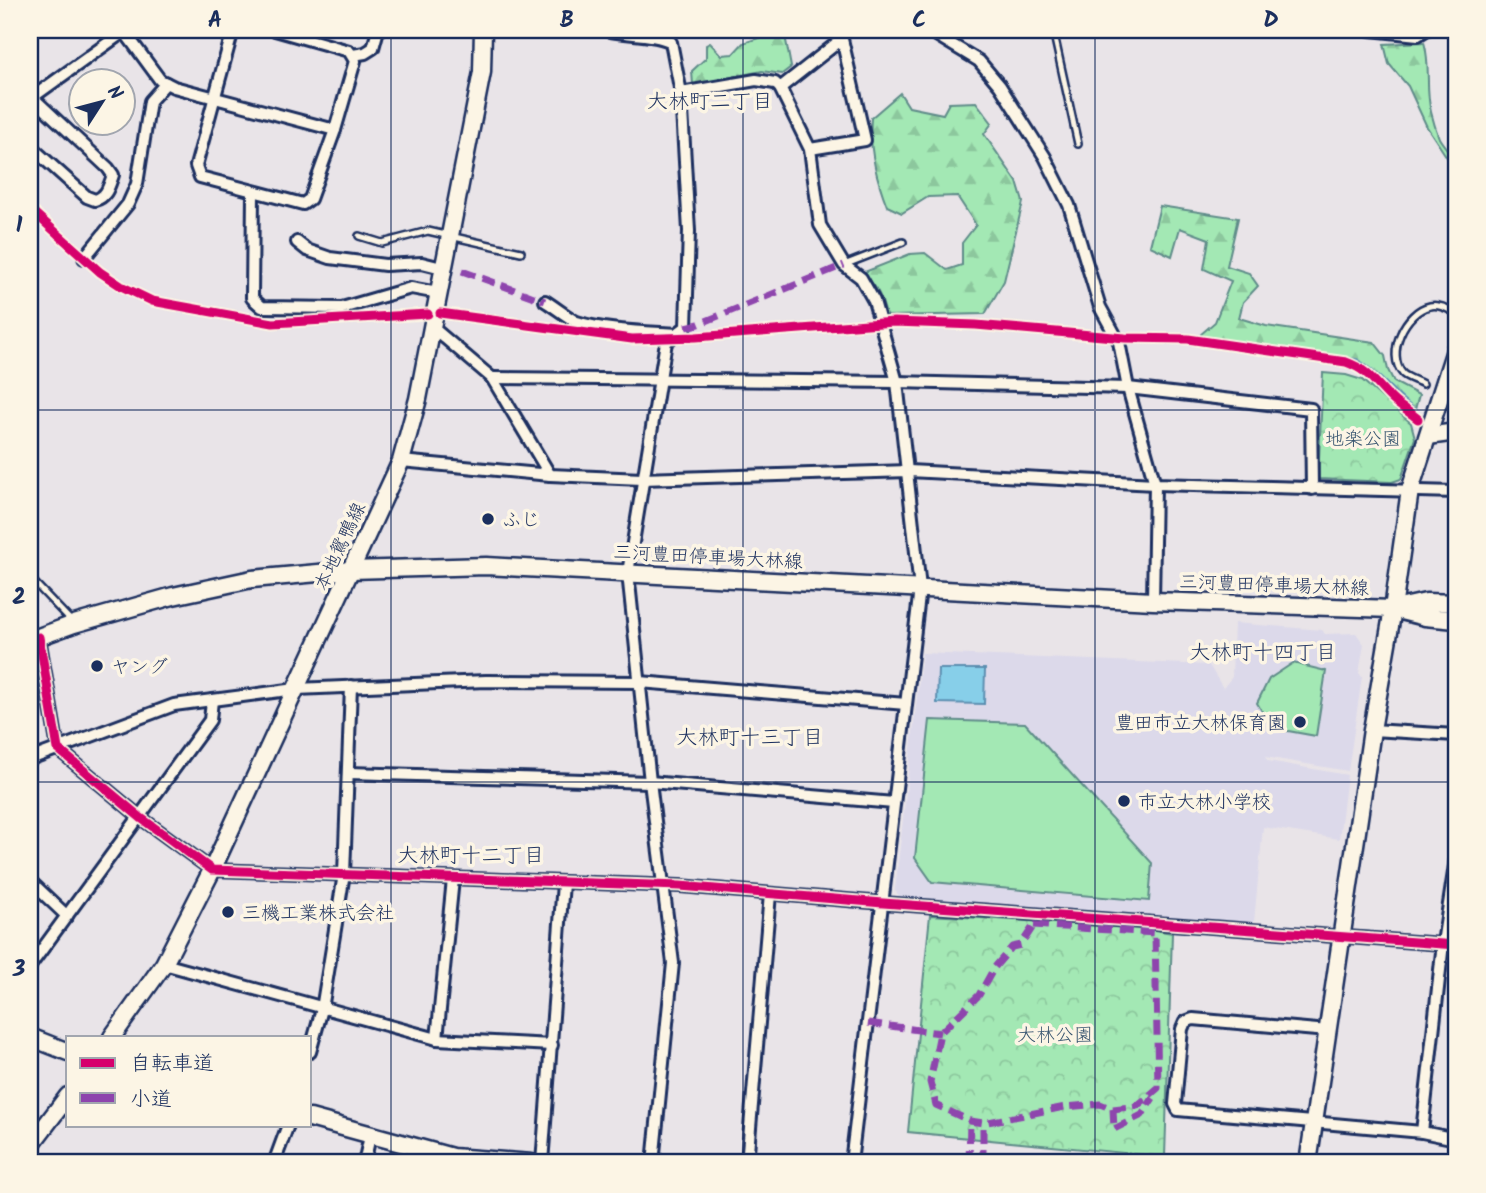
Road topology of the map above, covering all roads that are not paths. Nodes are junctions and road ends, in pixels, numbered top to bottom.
1 (125, 30) edge
2 (233, 30) edge
3 (275, 30) edge
4 (378, 30) edge
5 (483, 30) edge
6 (605, 30) edge
7 (928, 30) edge
8 (1053, 30) edge
9 (1370, 30) edge
10 (1426, 30) edge
11 (624, 32) edge
12 (842, 34) edge
13 (353, 55) junction
14 (166, 83) junction
15 (780, 89) junction
16 (681, 93) junction
17 (31, 98) edge
18 (214, 99) junction
19 (335, 130) junction
20 (1079, 144) dead end
21 (30, 146) edge
22 (810, 149) junction
23 (253, 192) junction
24 (448, 235) junction
25 (359, 236) dead end
26 (297, 242) dead end
27 (903, 242) dead end
28 (521, 252) dead end
29 (84, 258) dead end
30 (844, 265) junction
31 (439, 288) junction
32 (545, 301) dead end
33 (1456, 313) edge
34 (432, 327) junction
35 (677, 334) junction
36 (1456, 347) edge
37 (492, 378) junction
38 (658, 381) junction
39 (897, 382) junction
40 (1423, 384) dead end
41 (1128, 388) junction
42 (1456, 432) edge
43 (1428, 436) junction
44 (401, 461) junction
45 (909, 471) junction
46 (551, 475) junction
47 (642, 479) junction
48 (1155, 484) junction
49 (1312, 489) junction
50 (1410, 490) junction
51 (1456, 492) edge
52 (351, 570) junction
53 (628, 573) junction
54 (30, 578) edge
55 (920, 587) junction
56 (1153, 601) junction
57 (1456, 603) edge
58 (1393, 609) junction
59 (1456, 620) edge
60 (74, 625) junction
61 (34, 638) edge
62 (640, 682) junction
63 (351, 686) junction
64 (296, 689) junction
65 (212, 700) junction
66 (906, 704) junction
67 (1371, 730) junction
68 (1456, 735) edge
69 (58, 749) junction
70 (30, 759) edge
71 (349, 773) junction
72 (650, 782) junction
73 (894, 803) junction
74 (141, 818) junction
75 (1456, 859) edge
76 (212, 870) junction
77 (344, 874) junction
78 (453, 879) junction
79 (30, 881) edge
80 (563, 883) junction
81 (665, 887) junction
82 (770, 894) junction
83 (883, 903) junction
84 (67, 916) junction
85 (1341, 936) junction
86 (1443, 943) junction
87 (1456, 945) edge
88 (164, 964) junction
89 (30, 966) edge
90 (322, 1009) junction
91 (1328, 1031) junction
92 (113, 1036) edge
93 (30, 1037) edge
94 (438, 1040) junction
95 (312, 1045) edge
96 (552, 1045) junction
97 (66, 1051) edge
98 (66, 1099) edge
99 (312, 1119) edge
100 (1315, 1121) junction
101 (288, 1126) edge
102 (1422, 1132) junction
103 (370, 1136) junction
104 (1456, 1139) edge
105 (30, 1146) edge
106 (451, 1160) edge
107 (274, 1163) edge
108 (364, 1163) edge
109 (532, 1163) edge
110 (542, 1163) edge
111 (653, 1163) edge
112 (747, 1163) edge
113 (851, 1163) edge
114 (1308, 1163) edge

1 - 14 street
1 - 17 street
2 - 18 street
3 - 13 street
4 - 13 street
5 - 24 main road, 本地鴛鴨線
6 - 11 street
7 - 41 street
8 - 20 lane
9 - 10 street
11 - 16 street
12 - 15 street
12 - 22 street
13 - 19 street
14 - 18 street
14 - 29 street
15 - 16 street
15 - 22 street
16 - 35 street
17 - 21 street
18 - 19 street
18 - 23 street
19 - 23 street
22 - 30 street
23 - 31 street
24 - 25 lane
24 - 28 lane
24 - 31 main road, 本地鴛鴨線
26 - 31 street
27 - 30 lane
30 - 39 street
31 - 34 main road, 本地鴛鴨線
32 - 35 street
33 - 40 lane
34 - 37 street
34 - 44 main road, 本地鴛鴨線
35 - 38 street
36 - 43 main road
37 - 38 street
37 - 46 street
38 - 39 street
38 - 47 street
39 - 41 street
39 - 45 street
41 - 48 street
41 - 49 street
42 - 43 main road
43 - 50 main road
44 - 46 street
44 - 52 main road, 本地鴛鴨線
45 - 47 street
45 - 48 street
45 - 55 street
46 - 47 street
47 - 53 street
48 - 49 street
48 - 56 street
49 - 50 street
50 - 51 street
50 - 58 main road
52 - 53 main road, 三河豊田停車場大林線
52 - 60 main road, 三河豊田停車場大林線
52 - 64 main road, 本地鴛鴨線
53 - 55 main road, 三河豊田停車場大林線
53 - 62 street
54 - 60 lane
55 - 56 main road, 三河豊田停車場大林線
55 - 66 street
56 - 58 main road, 三河豊田停車場大林線
57 - 58 main road, 三河豊田停車場大林線
58 - 59 main road, 三河豊田停車場大林線
58 - 67 main road
60 - 61 main road, 三河豊田停車場大林線
61 - 69 street
62 - 63 street
62 - 66 street
62 - 72 street
63 - 64 street
63 - 71 street
64 - 65 street
64 - 76 main road, 本地鴛鴨線
65 - 69 street
65 - 74 street
66 - 73 street
67 - 68 street
67 - 85 main road
69 - 70 street
69 - 74 street
71 - 72 street
71 - 77 street
72 - 73 street
72 - 81 street
73 - 83 street
74 - 76 street
74 - 84 street
75 - 86 street
76 - 77 street
76 - 88 main road, 本地鴛鴨線
77 - 78 street
77 - 90 street
78 - 80 street
78 - 94 street
79 - 84 street
80 - 81 street
80 - 96 street
81 - 82 street
81 - 111 street
82 - 83 street
82 - 112 street
83 - 85 street
83 - 113 street
84 - 89 street
85 - 86 street
85 - 91 main road
86 - 87 street
86 - 102 street
88 - 90 street
88 - 92 main road, 本地鴛鴨線
90 - 94 street
90 - 95 street
91 - 100 main road
91 - 100 street
93 - 97 main road
94 - 96 street
96 - 110 street
98 - 105 main road
99 - 103 main road
100 - 102 street
100 - 114 main road
101 - 107 street
102 - 104 street
103 - 106 main road
103 - 108 street
106 - 109 main road

